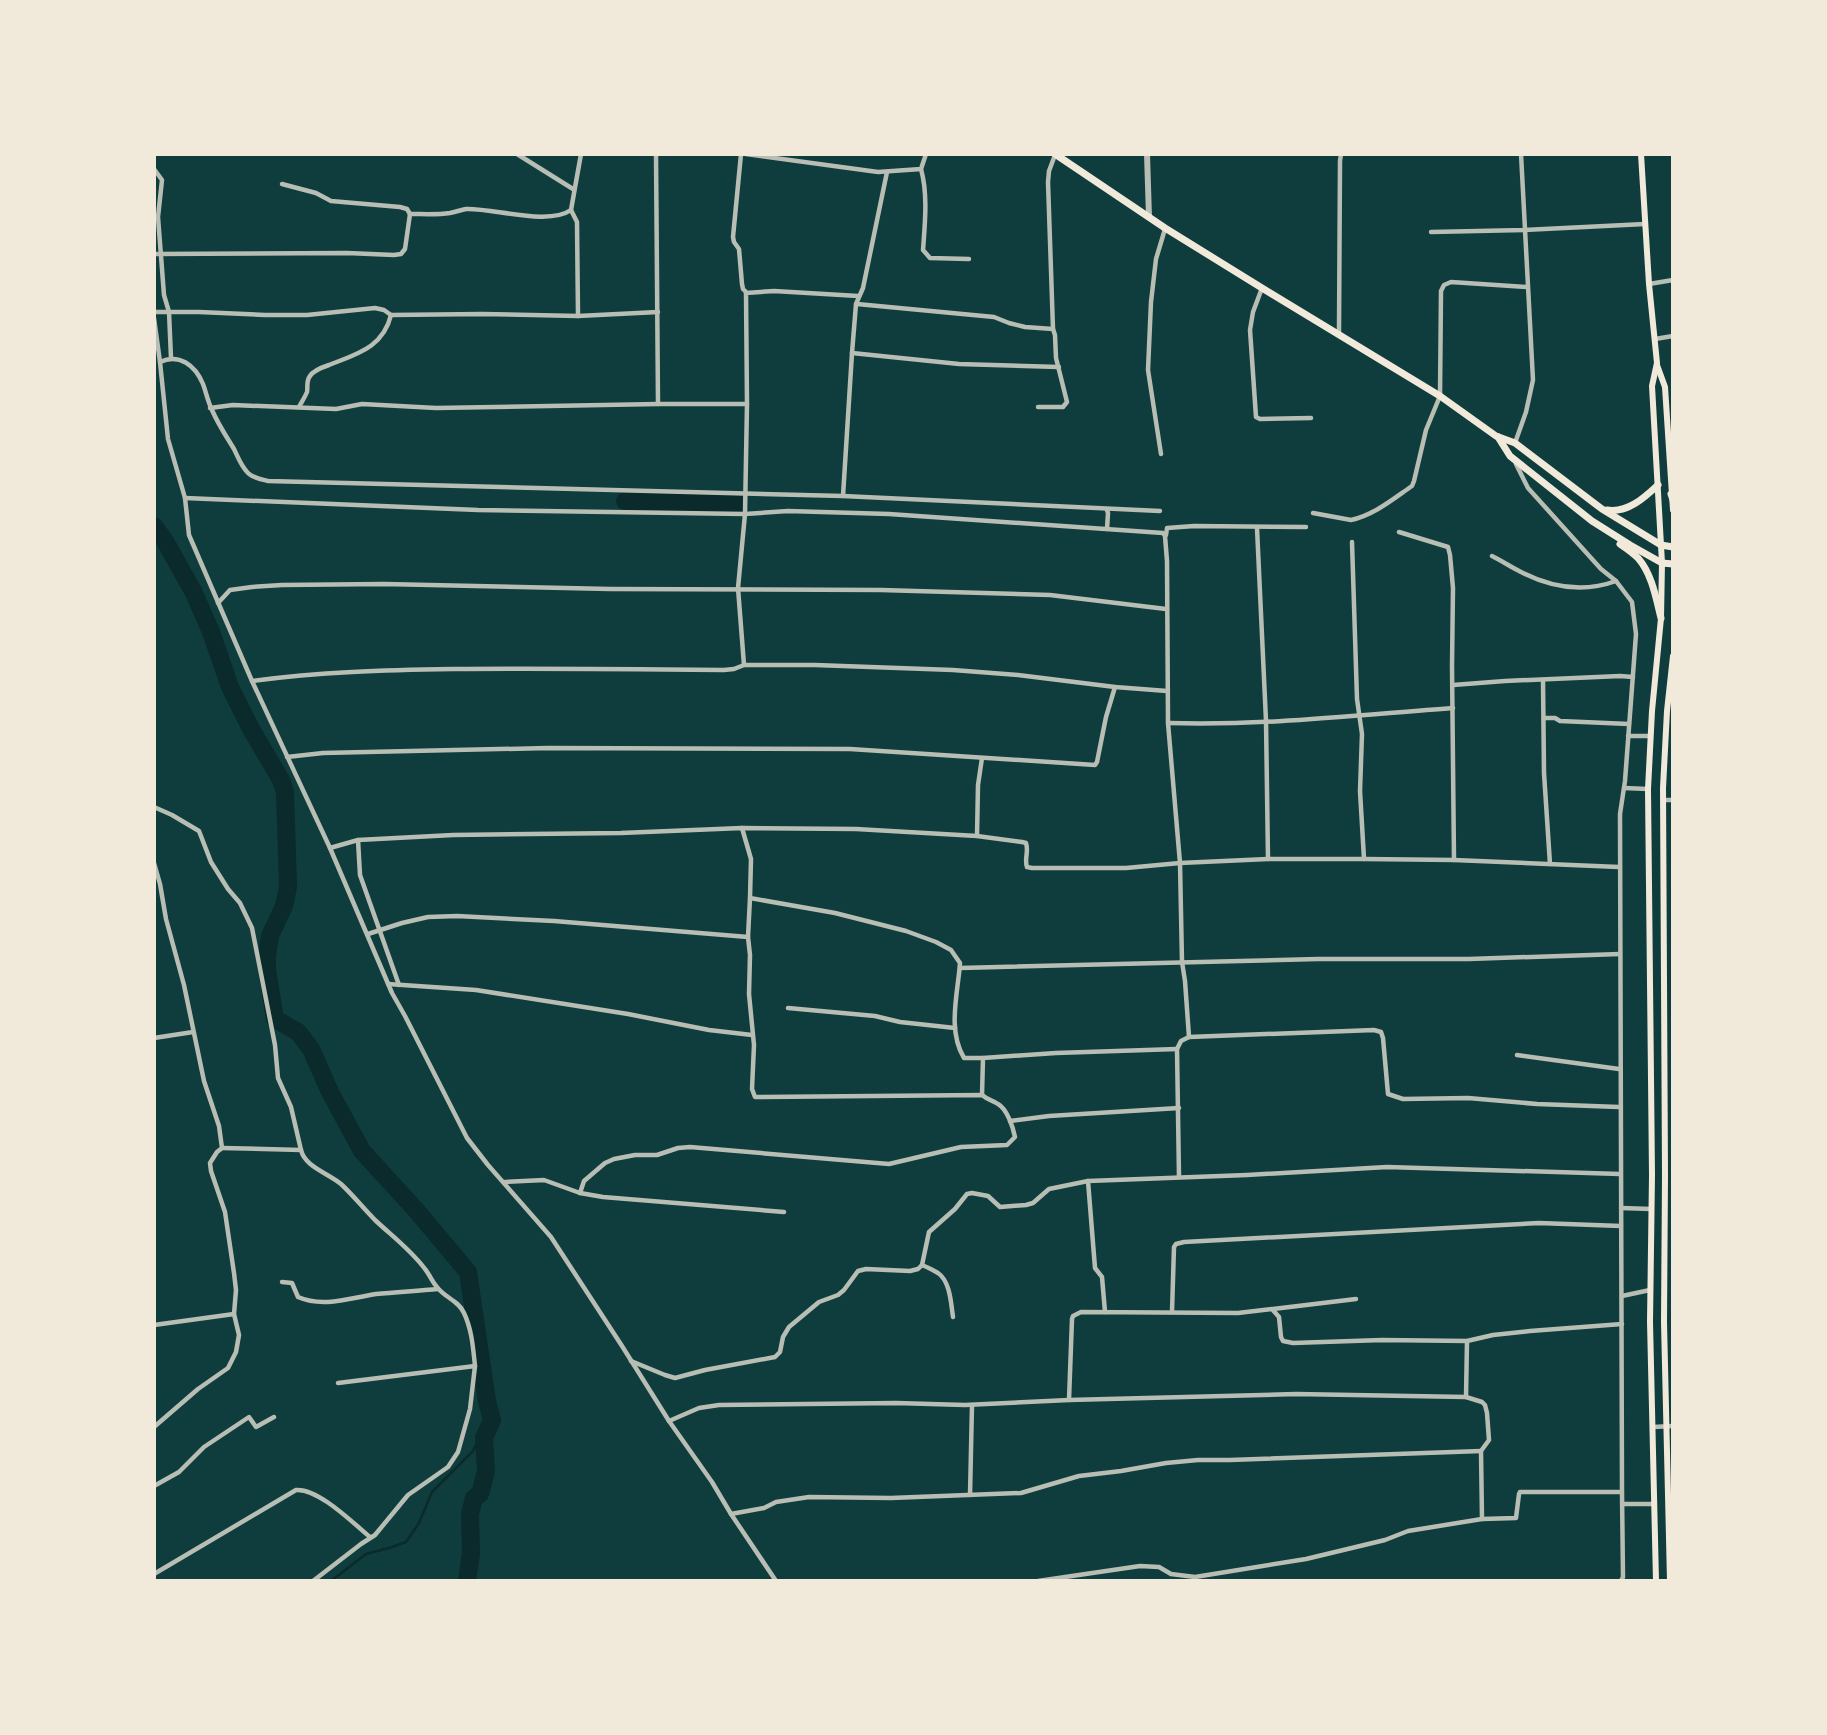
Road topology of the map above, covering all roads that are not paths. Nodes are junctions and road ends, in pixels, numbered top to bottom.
1 (517, 154) edge
2 (581, 154) edge
3 (656, 154) edge
4 (741, 154) edge
5 (746, 154) edge
6 (926, 154) edge
7 (1055, 154) edge
8 (1147, 154) edge
9 (1341, 154) edge
10 (1521, 154) edge
11 (1641, 154) edge
12 (154, 169) edge
13 (921, 169) junction
14 (887, 172) junction
15 (282, 184) dead end
16 (573, 189) junction
17 (571, 210) junction
18 (410, 214) junction
19 (1149, 217) junction
20 (1646, 224) junction
21 (1166, 228) junction
22 (1524, 230) junction
23 (1431, 232) dead end
24 (154, 254) edge
25 (162, 254) junction
26 (969, 258) dead end
27 (1673, 280) edge
28 (1649, 284) junction
29 (1527, 287) junction
30 (1262, 288) junction
31 (746, 293) junction
32 (858, 296) junction
33 (856, 304) junction
34 (154, 312) edge
35 (169, 312) junction
36 (658, 312) junction
37 (391, 314) junction
38 (578, 316) junction
39 (154, 318) edge
40 (1053, 329) junction
41 (1339, 333) junction
42 (1673, 336) edge
43 (1655, 339) junction
44 (852, 353) junction
45 (171, 358) junction
46 (160, 362) junction
47 (1657, 363) junction
48 (1059, 367) junction
49 (1440, 396) junction
50 (658, 404) junction
51 (747, 404) junction
52 (299, 407) junction
53 (1038, 407) dead end
54 (210, 408) junction
55 (1311, 418) dead end
56 (1496, 436) junction
57 (1515, 443) junction
58 (1161, 454) dead end
59 (1513, 458) junction
60 (1658, 485) junction
61 (745, 495) junction
62 (843, 496) junction
63 (1672, 497) edge
64 (185, 498) junction
65 (1107, 509) junction
66 (1602, 509) junction
67 (1673, 510) edge
68 (1160, 511) dead end
69 (1313, 513) dead end
70 (745, 514) junction
71 (1592, 521) junction
72 (1306, 527) dead end
73 (1257, 528) junction
74 (1107, 529) junction
75 (1399, 532) dead end
76 (1166, 536) junction
77 (1352, 542) dead end
78 (1661, 545) junction
79 (1673, 547) edge
80 (1492, 556) dead end
81 (1662, 563) junction
82 (1673, 564) edge
83 (1616, 581) junction
84 (738, 588) junction
85 (218, 603) junction
86 (1167, 609) junction
87 (1661, 618) junction
88 (1673, 656) edge
89 (744, 665) junction
90 (1633, 677) junction
91 (1543, 680) junction
92 (252, 681) junction
93 (1453, 685) junction
94 (1115, 687) junction
95 (1167, 691) junction
96 (1453, 708) junction
97 (1360, 715) junction
98 (1544, 718) junction
99 (1266, 721) junction
100 (1168, 723) junction
101 (1629, 724) junction
102 (1628, 736) junction
103 (1650, 736) junction
104 (288, 757) junction
105 (982, 758) junction
106 (1624, 788) junction
107 (1648, 789) junction
108 (1664, 800) junction
109 (1673, 800) edge
110 (154, 807) edge
111 (741, 828) junction
112 (977, 836) junction
113 (358, 840) junction
114 (330, 848) junction
115 (1268, 859) junction
116 (1364, 859) junction
117 (1454, 860) junction
118 (154, 863) edge
119 (1180, 863) junction
120 (1550, 864) junction
121 (1619, 867) junction
122 (750, 898) junction
123 (381, 930) junction
124 (368, 934) junction
125 (748, 937) junction
126 (1620, 954) junction
127 (1182, 962) junction
128 (960, 968) junction
129 (388, 984) junction
130 (399, 985) junction
131 (1664, 992) junction
132 (1673, 992) edge
133 (789, 1007) dead end
134 (955, 1028) junction
135 (193, 1032) junction
136 (752, 1035) junction
137 (1189, 1037) junction
138 (154, 1038) edge
139 (1177, 1049) junction
140 (1517, 1055) dead end
141 (983, 1058) junction
142 (1619, 1069) junction
143 (982, 1095) junction
144 (1619, 1107) junction
145 (1179, 1108) junction
146 (1010, 1121) junction
147 (222, 1148) junction
148 (301, 1150) junction
149 (1620, 1174) junction
150 (1179, 1177) junction
151 (1088, 1181) junction
152 (504, 1182) junction
153 (580, 1193) junction
154 (1620, 1208) junction
155 (1652, 1209) junction
156 (784, 1212) dead end
157 (1621, 1226) junction
158 (922, 1265) junction
159 (282, 1283) dead end
160 (438, 1289) junction
161 (1651, 1290) junction
162 (1622, 1296) junction
163 (1356, 1299) dead end
164 (1272, 1309) junction
165 (1105, 1312) junction
166 (1172, 1312) junction
167 (234, 1314) junction
168 (953, 1317) dead end
169 (1622, 1324) junction
170 (154, 1325) edge
171 (1467, 1341) junction
172 (630, 1360) junction
173 (475, 1366) junction
174 (338, 1384) dead end
175 (1466, 1397) junction
176 (1069, 1400) junction
177 (972, 1405) junction
178 (274, 1417) dead end
179 (668, 1421) junction
180 (1670, 1426) edge
181 (154, 1427) edge
182 (1653, 1427) junction
183 (1481, 1451) junction
184 (154, 1486) edge
185 (1622, 1492) junction
186 (970, 1495) junction
187 (1622, 1504) junction
188 (1655, 1504) junction
189 (731, 1514) junction
190 (1482, 1519) junction
191 (370, 1537) junction
192 (154, 1574) edge
193 (772, 1576) junction
194 (313, 1581) edge
195 (765, 1581) edge
196 (776, 1581) edge
197 (1038, 1581) edge
198 (1621, 1581) edge
199 (1656, 1581) edge
200 (1670, 1581) edge

1 - 16 street
2 - 16 street
3 - 36 street
4 - 31 street
5 - 14 street
6 - 13 street
7 - 19 main road
7 - 40 street
8 - 19 street
9 - 41 street
10 - 22 street
11 - 20 main road
12 - 25 street
13 - 14 street
13 - 26 street
14 - 32 street
15 - 18 street
16 - 17 street
17 - 18 street
17 - 38 street
18 - 25 street
19 - 21 main road
20 - 22 street
20 - 28 main road
21 - 30 main road
21 - 58 street
22 - 23 street
22 - 29 street
24 - 25 street
25 - 35 street
27 - 28 street
28 - 43 main road
29 - 49 street
29 - 57 street
30 - 41 main road
30 - 55 street
31 - 32 street
31 - 51 street
32 - 33 street
33 - 40 street
33 - 44 street
34 - 35 street
35 - 37 street
35 - 45 street
36 - 38 street
36 - 50 street
37 - 38 street
37 - 52 street
39 - 46 street
40 - 48 street
41 - 49 main road
42 - 43 street
43 - 47 main road
44 - 48 street
44 - 62 street
45 - 46 street
45 - 54 street
46 - 64 street
47 - 60 main road
47 - 63 main road
48 - 53 street
49 - 56 main road
49 - 69 street
50 - 51 street
50 - 52 street
51 - 61 street
52 - 54 street
54 - 61 street
56 - 57 main road
56 - 59 main road
57 - 66 main road
59 - 71 main road
59 - 83 street
60 - 66 main road
60 - 78 main road
61 - 62 street
61 - 70 street
62 - 65 street
63 - 67 main road
64 - 70 street
64 - 85 street
65 - 68 street
65 - 74 street
66 - 78 main road
70 - 74 street
70 - 84 street
71 - 81 main road
71 - 87 main road
72 - 73 street
73 - 76 street
73 - 99 street
74 - 76 street
75 - 93 street
76 - 86 street
77 - 97 street
78 - 79 main road
78 - 81 main road
80 - 83 street
81 - 82 main road
81 - 87 main road
83 - 90 street
84 - 85 street
84 - 86 street
84 - 89 street
85 - 92 street
86 - 95 street
87 - 103 main road
88 - 108 main road
89 - 92 street
89 - 94 street
90 - 91 street
90 - 101 street
91 - 93 street
91 - 98 street
92 - 104 street
93 - 96 street
94 - 95 street
94 - 105 street
95 - 100 street
96 - 97 street
96 - 117 street
97 - 99 street
97 - 116 street
98 - 101 street
98 - 120 street
99 - 100 street
99 - 115 street
100 - 119 street
101 - 102 street
102 - 103 street
102 - 106 street
103 - 107 main road
104 - 105 street
104 - 114 street
105 - 112 street
106 - 107 street
106 - 121 street
107 - 155 main road
108 - 109 street
108 - 131 main road
110 - 148 street
111 - 112 street
111 - 113 street
111 - 122 street
112 - 119 street
113 - 114 street
113 - 123 street
114 - 124 street
115 - 116 street
115 - 119 street
116 - 117 street
117 - 120 street
118 - 135 street
119 - 127 street
120 - 121 street
121 - 126 street
122 - 125 street
122 - 128 street
123 - 124 street
123 - 125 street
123 - 130 street
124 - 129 street
125 - 136 street
126 - 127 street
126 - 142 street
127 - 128 street
127 - 137 street
128 - 134 street
129 - 130 street
129 - 152 street
130 - 136 street
131 - 132 street
131 - 180 main road
133 - 134 street
134 - 141 street
135 - 138 street
135 - 147 street
136 - 143 street
137 - 139 street
137 - 144 street
139 - 141 street
139 - 145 street
140 - 142 street
141 - 143 street
142 - 144 street
143 - 146 street
144 - 149 street
145 - 146 street
145 - 150 street
146 - 153 street
147 - 148 street
147 - 167 street
148 - 160 street
149 - 150 street
149 - 154 street
150 - 151 street
151 - 158 street
151 - 165 street
152 - 153 street
152 - 172 street
153 - 156 street
154 - 155 street
154 - 157 street
155 - 161 main road
157 - 162 street
157 - 166 street
158 - 168 street
158 - 172 street
159 - 160 street
160 - 173 street
161 - 162 street
161 - 182 main road
162 - 169 street
163 - 164 street
164 - 166 street
164 - 171 street
165 - 166 street
165 - 176 street
167 - 170 street
167 - 181 street
169 - 171 street
169 - 185 street
171 - 175 street
172 - 179 street
173 - 174 street
173 - 191 street
175 - 176 street
175 - 183 street
176 - 177 street
177 - 179 street
177 - 186 street
178 - 184 street
179 - 189 street
180 - 182 street
180 - 200 main road
182 - 188 main road
183 - 186 street
183 - 190 street
185 - 187 street
185 - 190 street
186 - 189 street
187 - 188 street
187 - 198 street
188 - 199 main road
189 - 193 street
190 - 197 street
191 - 192 street
191 - 194 street
193 - 195 street
193 - 196 street

